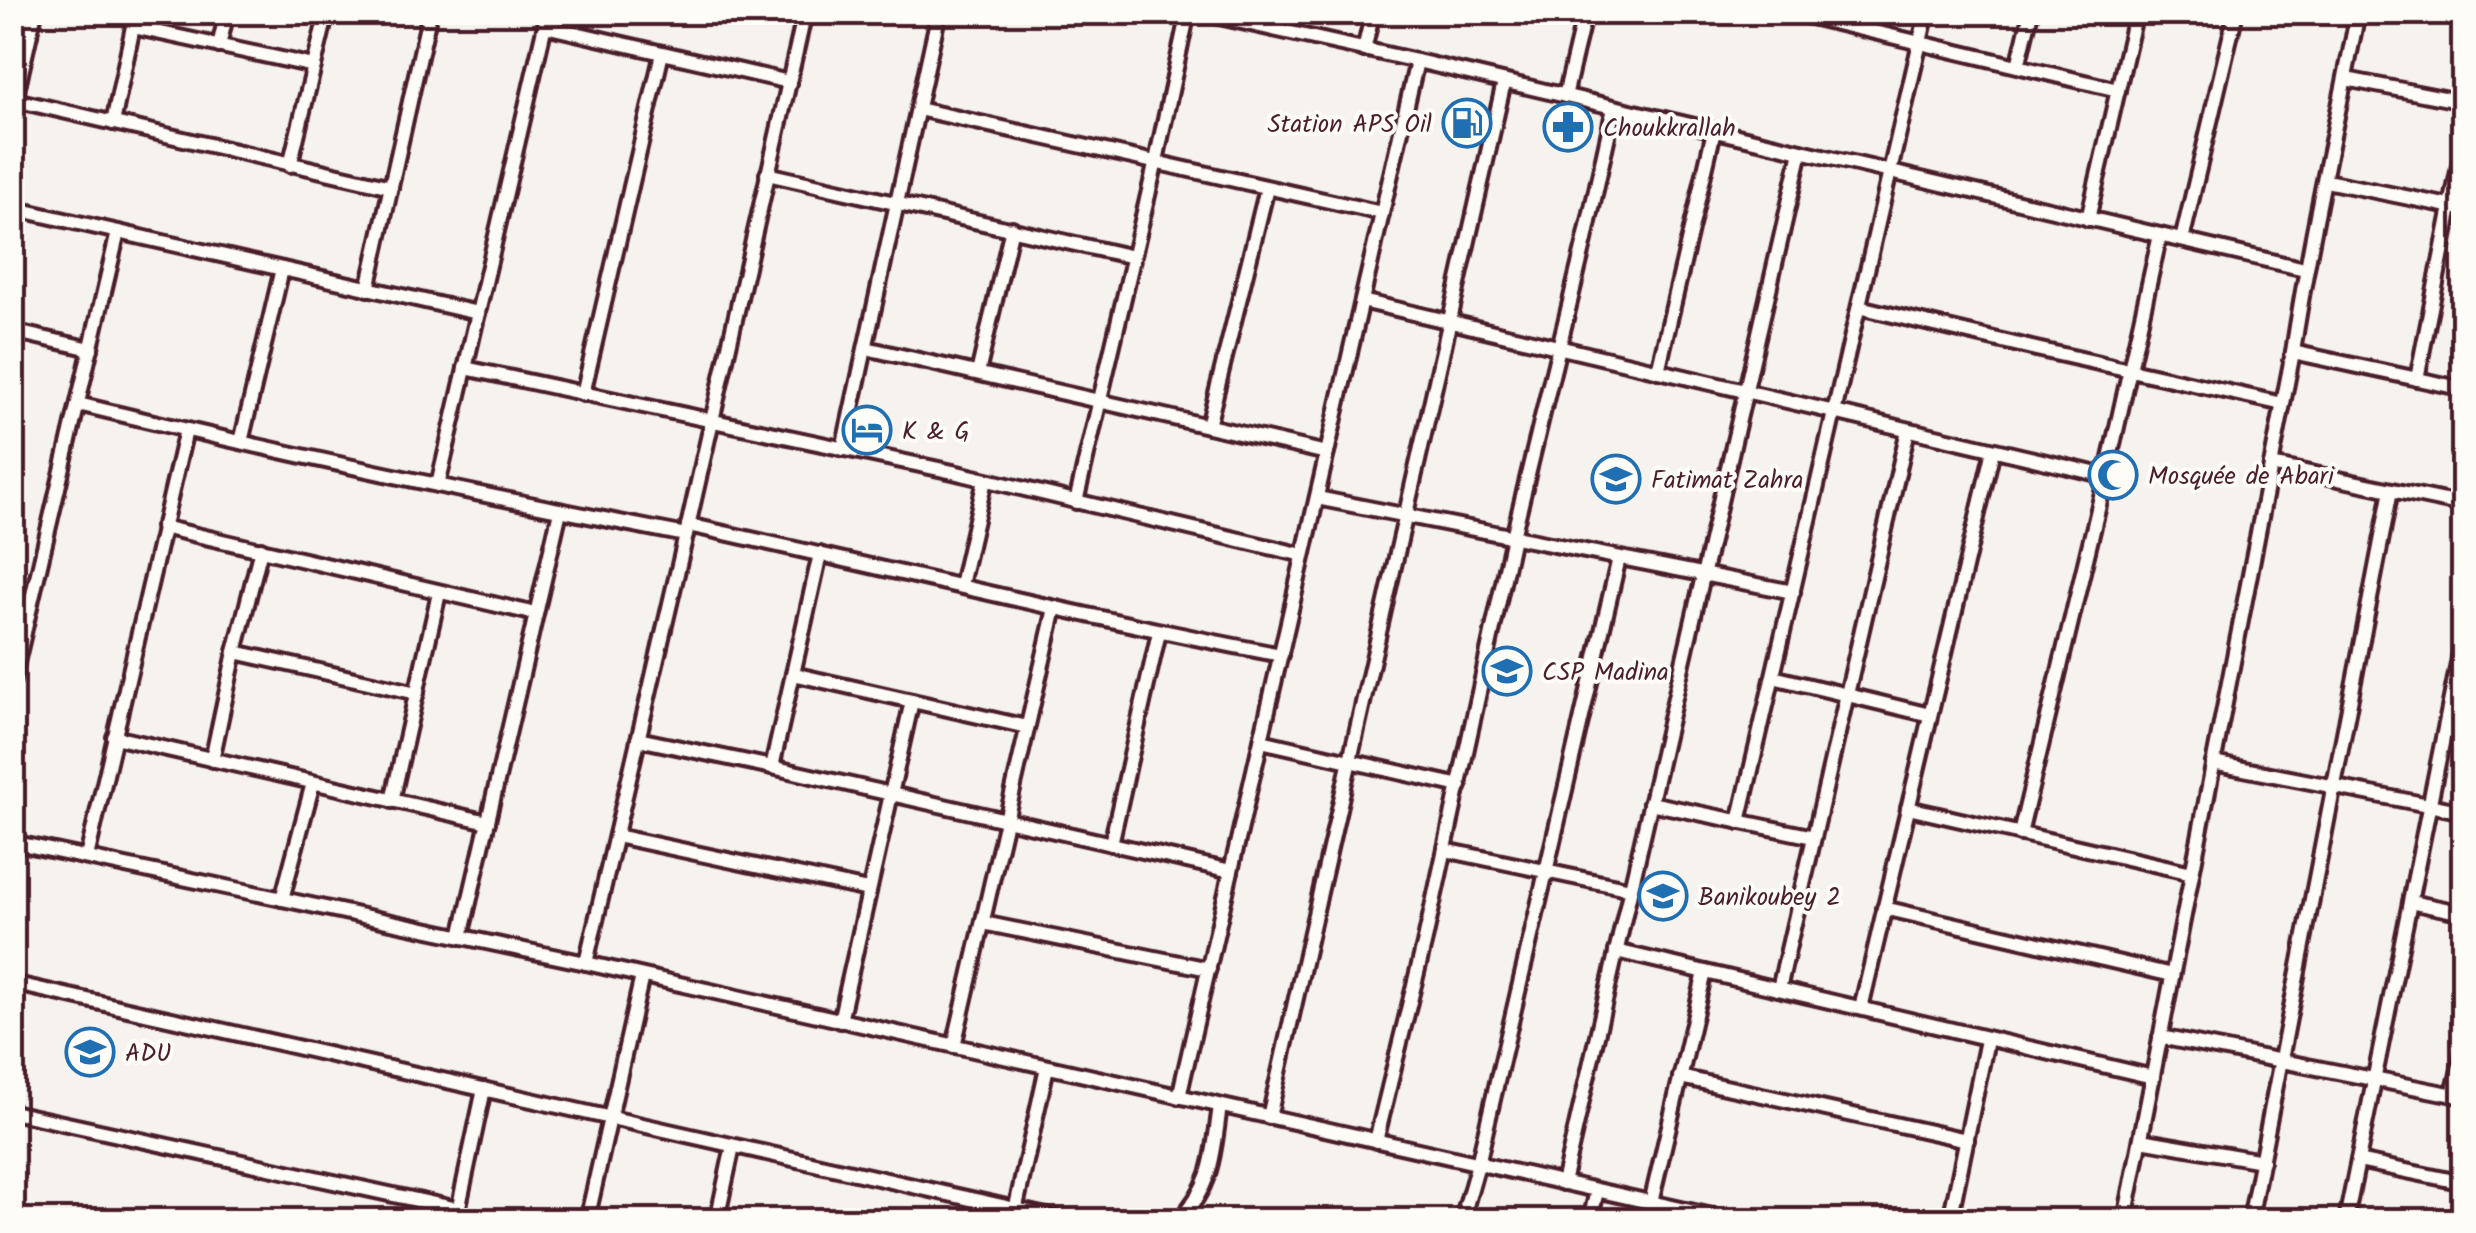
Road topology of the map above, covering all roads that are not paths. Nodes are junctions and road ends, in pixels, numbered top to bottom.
1 (35, 12) edge
2 (227, 12) edge
3 (326, 12) edge
4 (430, 12) edge
5 (805, 12) edge
6 (939, 12) edge
7 (1188, 12) edge
8 (1197, 12) edge
9 (1266, 12) edge
10 (1373, 12) edge
11 (1585, 12) edge
12 (1790, 12) edge
13 (1927, 12) edge
14 (2030, 12) edge
15 (2136, 12) edge
16 (2236, 12) edge
17 (2358, 12) edge
18 (546, 19) edge
19 (135, 20) edge
20 (1262, 27) junction
21 (1920, 43) junction
22 (219, 46) junction
23 (1364, 50) junction
24 (662, 54) junction
25 (1417, 62) junction
26 (314, 66) junction
27 (2018, 66) junction
28 (2346, 79) junction
29 (788, 82) junction
30 (1504, 82) junction
31 (2118, 90) junction
32 (1565, 96) junction
33 (2464, 102) edge
34 (14, 106) edge
35 (1614, 108) junction
36 (918, 109) junction
37 (113, 123) junction
38 (1714, 131) junction
39 (2464, 141) edge
40 (1801, 151) junction
41 (1156, 161) junction
42 (290, 165) junction
43 (1890, 172) junction
44 (768, 174) junction
45 (2326, 181) junction
46 (392, 188) junction
47 (1267, 188) junction
48 (898, 203) junction
49 (12, 208) edge
50 (2457, 208) edge
51 (1382, 213) junction
52 (2088, 218) junction
53 (1012, 228) junction
54 (118, 232) junction
55 (2160, 235) junction
56 (2182, 240) junction
57 (1133, 258) junction
58 (282, 269) junction
59 (2305, 269) junction
60 (368, 289) junction
61 (1362, 301) junction
62 (1858, 307) junction
63 (478, 313) junction
64 (1450, 322) junction
65 (12, 331) edge
66 (866, 348) junction
67 (1558, 348) junction
68 (91, 349) junction
69 (2293, 352) junction
70 (465, 368) junction
71 (2130, 370) junction
72 (1658, 371) junction
73 (978, 373) junction
74 (2417, 379) junction
75 (2464, 389) edge
76 (1746, 392) junction
77 (583, 394) junction
78 (1098, 400) junction
79 (78, 404) junction
80 (2283, 404) junction
81 (1834, 412) junction
82 (712, 420) junction
83 (1208, 426) junction
84 (186, 430) junction
85 (1908, 430) junction
86 (241, 442) junction
87 (843, 449) junction
88 (1993, 450) junction
89 (1327, 453) junction
90 (2271, 465) junction
91 (2106, 476) junction
92 (985, 480) junction
93 (438, 485) junction
94 (2392, 490) junction
95 (1316, 498) junction
96 (1076, 502) junction
97 (2464, 505) edge
98 (560, 511) junction
99 (1406, 516) junction
100 (162, 527) junction
101 (687, 530) junction
102 (1513, 537) junction
103 (261, 549) junction
104 (820, 554) junction
105 (1303, 556) junction
106 (1618, 558) junction
107 (1703, 574) junction
108 (961, 585) junction
109 (440, 592) junction
110 (1792, 592) junction
111 (1054, 608) junction
112 (536, 614) junction
113 (1160, 632) junction
114 (2464, 634) edge
115 (235, 652) junction
116 (1280, 655) junction
117 (793, 674) junction
118 (1773, 677) junction
119 (12, 684) edge
120 (416, 692) junction
121 (1846, 696) junction
122 (912, 701) junction
123 (2456, 707) edge
124 (1930, 715) junction
125 (1027, 727) junction
126 (114, 738) junction
127 (638, 740) junction
128 (1261, 740) junction
129 (212, 760) junction
130 (1350, 762) junction
131 (2213, 763) junction
132 (772, 767) junction
133 (313, 783) junction
134 (1460, 786) junction
135 (2334, 786) junction
136 (890, 795) junction
137 (392, 801) junction
138 (1650, 804) junction
139 (2429, 805) junction
140 (1908, 808) junction
141 (2464, 812) edge
142 (488, 822) junction
143 (1006, 822) junction
144 (1740, 822) junction
145 (2020, 834) junction
146 (616, 836) junction
147 (1814, 837) junction
148 (12, 842) edge
149 (1110, 844) junction
150 (1445, 850) junction
151 (86, 857) junction
152 (1231, 871) junction
153 (1546, 871) junction
154 (2192, 874) junction
155 (1630, 889) junction
156 (868, 890) junction
157 (282, 899) junction
158 (2410, 902) junction
159 (1884, 908) junction
160 (2464, 913) edge
161 (983, 923) junction
162 (461, 937) junction
163 (1616, 951) junction
164 (586, 964) junction
165 (1209, 969) junction
166 (1705, 972) junction
167 (2172, 975) junction
168 (642, 976) junction
169 (12, 984) edge
170 (1779, 989) junction
171 (1861, 1008) junction
172 (840, 1021) junction
173 (2160, 1037) junction
174 (1987, 1040) junction
175 (954, 1046) junction
176 (2464, 1048) edge
177 (2281, 1061) junction
178 (1046, 1067) junction
179 (1680, 1077) junction
180 (2153, 1077) junction
181 (2374, 1080) junction
182 (484, 1089) junction
183 (2458, 1096) edge
184 (1179, 1097) junction
185 (1220, 1106) junction
186 (12, 1112) edge
187 (1269, 1117) junction
188 (610, 1118) junction
189 (1966, 1140) junction
190 (2140, 1140) junction
191 (1376, 1141) junction
192 (733, 1146) junction
193 (2262, 1160) junction
194 (2358, 1161) junction
195 (1478, 1164) junction
196 (1563, 1183) junction
197 (2464, 1183) edge
198 (1597, 1190) junction
199 (1651, 1203) junction
200 (457, 1215) edge
201 (1014, 1215) edge
202 (587, 1220) edge
203 (717, 1220) edge
204 (1064, 1220) edge
205 (1178, 1220) edge
206 (1462, 1220) edge
207 (1590, 1220) edge
208 (1722, 1220) edge
209 (1950, 1220) edge
210 (2125, 1220) edge
211 (2250, 1220) edge
212 (2346, 1220) edge

1 - 34 street
2 - 22 street
3 - 26 street
4 - 46 street
5 - 29 street
6 - 36 street
7 - 41 street
8 - 20 street
9 - 20 street
10 - 23 street
11 - 32 street
12 - 21 street
13 - 21 street
14 - 27 street
15 - 31 street
16 - 56 street
17 - 28 street
18 - 24 street
18 - 63 street
19 - 22 street
19 - 37 street
20 - 23 street
21 - 27 street
21 - 43 street
22 - 26 street
23 - 25 street
24 - 29 street
24 - 77 street
25 - 30 street
25 - 51 street
26 - 42 street
27 - 31 street
28 - 33 street
28 - 45 street
29 - 44 street
30 - 32 street
30 - 64 street
31 - 52 street
32 - 35 street
34 - 37 street
35 - 38 street
35 - 67 street
36 - 41 street
36 - 48 street
37 - 42 street
38 - 40 street
38 - 72 street
39 - 50 street
40 - 43 street
40 - 76 street
41 - 47 street
41 - 57 street
42 - 46 street
43 - 52 street
43 - 62 street
44 - 48 street
44 - 82 street
45 - 50 street
45 - 59 street
46 - 60 street
47 - 51 street
47 - 83 street
48 - 53 street
48 - 66 street
49 - 54 street
50 - 74 street
51 - 61 street
52 - 55 street
53 - 57 street
53 - 73 street
54 - 58 street
54 - 68 street
55 - 56 street
55 - 71 street
56 - 59 street
57 - 78 street
58 - 60 street
58 - 86 street
59 - 69 street
60 - 63 street
61 - 64 street
61 - 89 street
62 - 71 street
62 - 81 street
63 - 70 street
64 - 67 street
64 - 99 street
65 - 68 street
66 - 73 street
66 - 87 street
67 - 72 street
67 - 102 street
68 - 79 street
69 - 74 street
69 - 80 street
70 - 77 street
70 - 93 street
71 - 80 street
71 - 91 street
72 - 76 street
73 - 78 street
74 - 75 street
76 - 81 street
76 - 107 street
77 - 82 street
78 - 83 street
78 - 96 street
79 - 84 street
79 - 119 street
80 - 90 street
81 - 85 street
81 - 110 street
82 - 87 street
82 - 101 street
83 - 89 street
84 - 86 street
84 - 100 street
85 - 88 street
85 - 121 street
86 - 93 street
87 - 92 street
88 - 91 street
88 - 124 street
89 - 95 street
90 - 94 street
90 - 131 street
91 - 145 street
92 - 96 street
92 - 108 street
93 - 98 street
94 - 97 street
94 - 135 street
95 - 99 street
95 - 105 street
96 - 105 street
98 - 101 street
98 - 112 street
99 - 102 street
99 - 130 street
100 - 103 street
100 - 126 street
101 - 104 street
101 - 127 street
102 - 106 street
102 - 134 street
103 - 109 street
103 - 115 street
104 - 108 street
104 - 117 street
105 - 116 street
106 - 107 street
106 - 153 street
107 - 110 street
107 - 138 street
108 - 111 street
109 - 112 street
109 - 120 street
110 - 118 street
111 - 113 street
111 - 125 street
112 - 142 street
113 - 116 street
113 - 149 street
114 - 123 street
115 - 120 street
115 - 129 street
116 - 128 street
117 - 122 street
117 - 132 street
118 - 121 street
118 - 144 street
120 - 137 street
121 - 124 street
121 - 147 street
122 - 125 street
122 - 136 street
123 - 139 street
124 - 140 street
125 - 143 street
126 - 129 street
126 - 151 street
127 - 132 street
127 - 146 street
128 - 130 street
128 - 152 street
129 - 133 street
130 - 134 street
130 - 187 street
131 - 135 street
131 - 154 street
132 - 136 street
133 - 137 street
133 - 157 street
134 - 150 street
135 - 139 street
135 - 177 street
136 - 143 street
136 - 156 street
137 - 142 street
138 - 144 street
138 - 155 street
139 - 141 street
139 - 158 street
140 - 145 street
140 - 159 street
142 - 162 street
143 - 149 street
143 - 161 street
144 - 147 street
145 - 154 street
146 - 156 street
146 - 164 street
147 - 170 street
148 - 151 street
149 - 152 street
150 - 153 street
150 - 191 street
151 - 157 street
152 - 165 street
153 - 155 street
153 - 195 street
154 - 167 street
155 - 163 street
156 - 172 street
157 - 162 street
158 - 160 street
158 - 181 street
159 - 167 street
159 - 171 street
161 - 165 street
161 - 175 street
162 - 164 street
163 - 166 street
163 - 196 street
164 - 168 street
165 - 184 street
166 - 170 street
166 - 179 street
167 - 173 street
168 - 172 street
168 - 188 street
169 - 182 street
170 - 171 street
171 - 174 street
172 - 175 street
173 - 177 street
173 - 180 street
174 - 180 street
174 - 189 street
175 - 178 street
176 - 183 street
177 - 181 street
177 - 193 street
178 - 184 street
178 - 201 street
179 - 189 street
179 - 199 street
180 - 190 street
181 - 183 street
181 - 194 street
182 - 188 street
182 - 200 street
184 - 185 street
185 - 187 street
185 - 205 street
186 - 200 street
187 - 191 street
188 - 192 street
188 - 202 street
189 - 209 street
190 - 193 street
190 - 210 street
191 - 195 street
192 - 201 street
192 - 203 street
193 - 211 street
194 - 197 street
194 - 212 street
195 - 196 street
195 - 206 street
196 - 198 street
198 - 199 street
198 - 207 street
199 - 208 street
201 - 204 street

